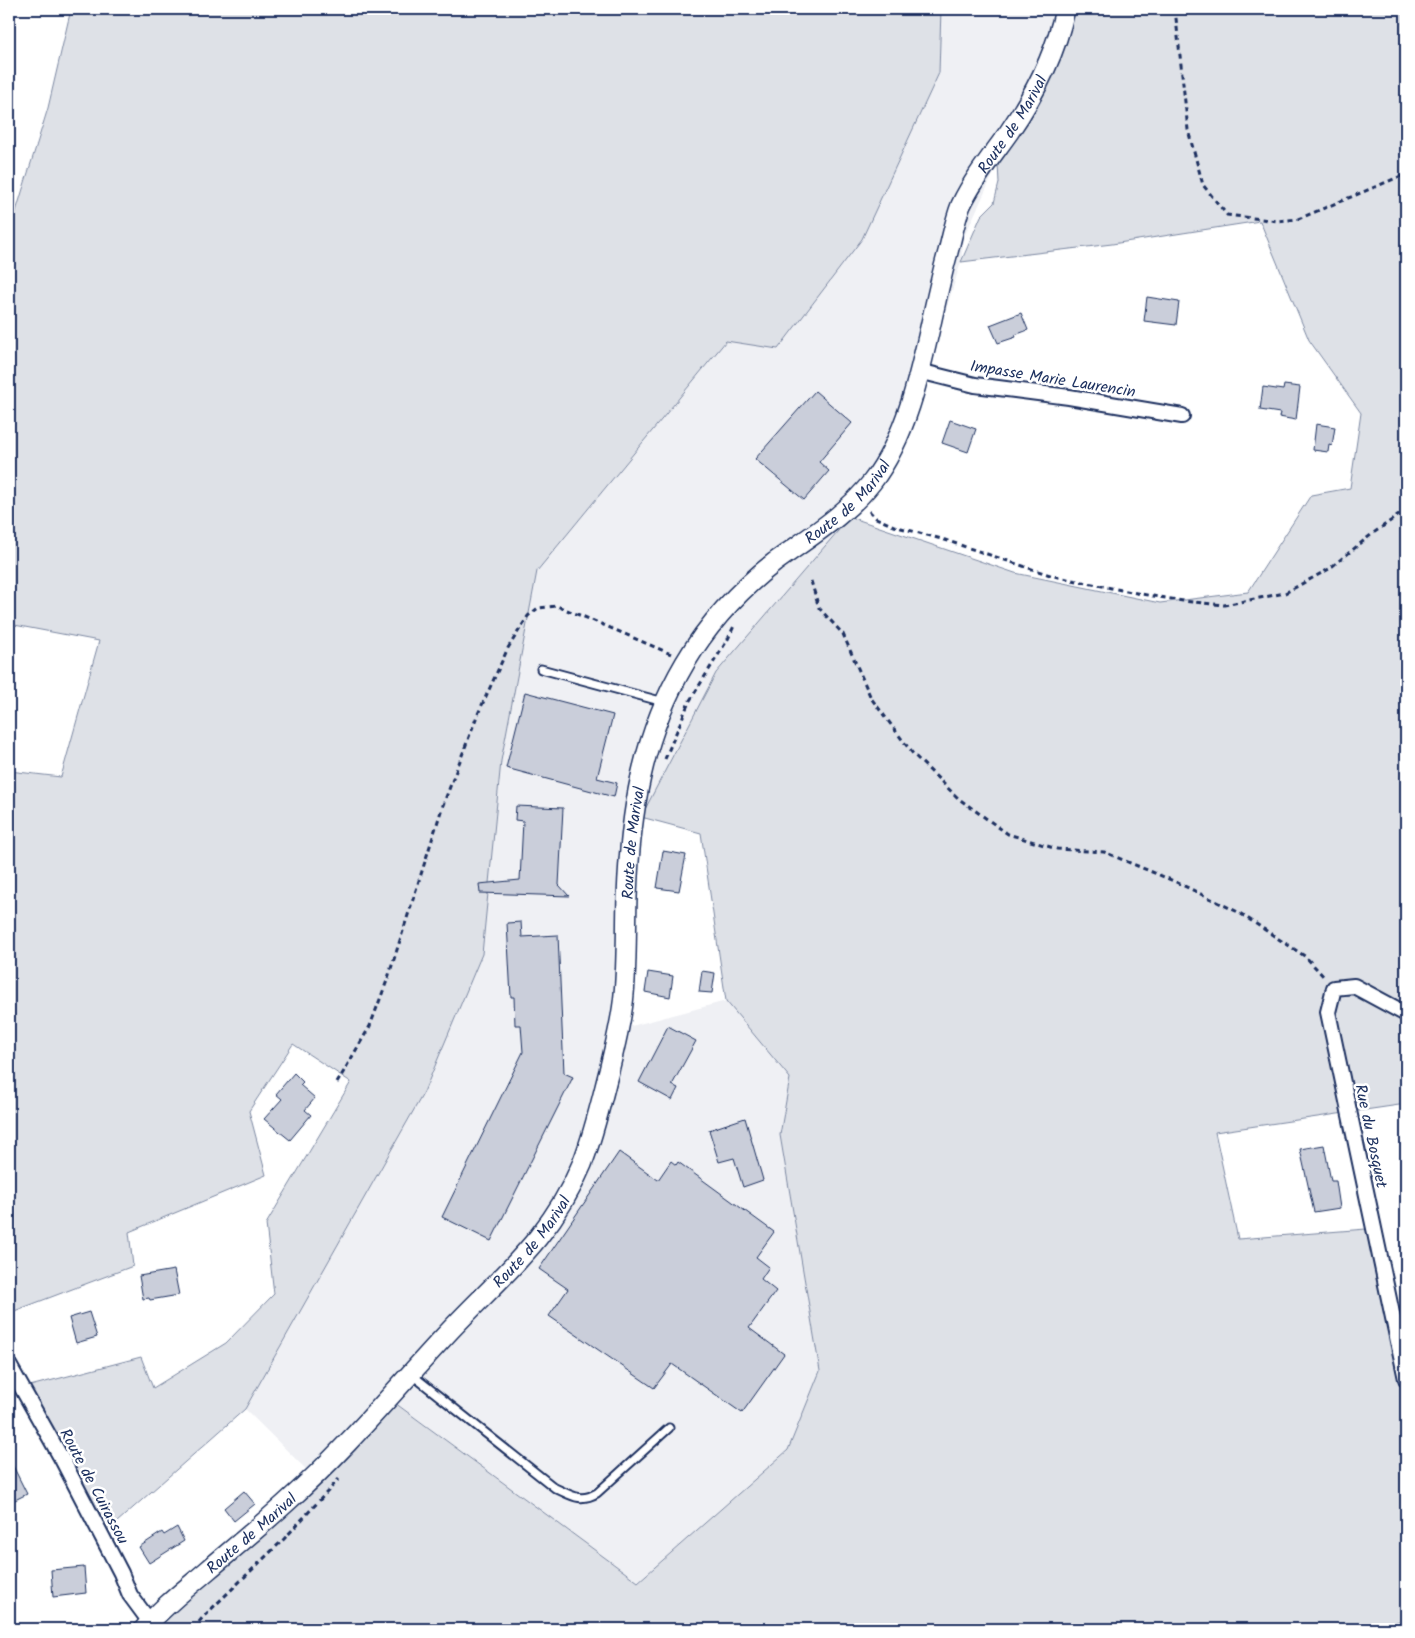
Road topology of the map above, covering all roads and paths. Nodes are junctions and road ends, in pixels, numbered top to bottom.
1 (1065, 9) edge
2 (1175, 9) edge
3 (1406, 174) edge
4 (919, 371) junction
5 (1182, 416) dead end
6 (1406, 510) edge
7 (863, 512) dead end
8 (811, 581) dead end
9 (735, 624) dead end
10 (686, 662) junction
11 (541, 669) dead end
12 (666, 702) junction
13 (662, 764) dead end
14 (1334, 988) junction
15 (1406, 1014) edge
16 (337, 1083) dead end
17 (1403, 1344) edge
18 (9, 1365) edge
19 (411, 1373) junction
20 (1406, 1379) edge
21 (669, 1428) dead end
22 (342, 1476) dead end
23 (147, 1625) edge
24 (193, 1629) edge

1 - 4 main road, Route de Marival
2 - 3 path
4 - 5 street, Impasse Marie Laurencin
4 - 10 main road, Route de Marival
6 - 7 path
8 - 14 path
9 - 13 path
10 - 12 main road, Route de Marival
10 - 16 path
11 - 12 lane
12 - 19 main road, Route de Marival
14 - 15 street
14 - 17 street, Rue du Bosquet
17 - 20 street, Rue du Bosquet
18 - 23 street, Route de Cuirassou
19 - 21 lane
19 - 23 main road, Route de Marival
22 - 24 path

